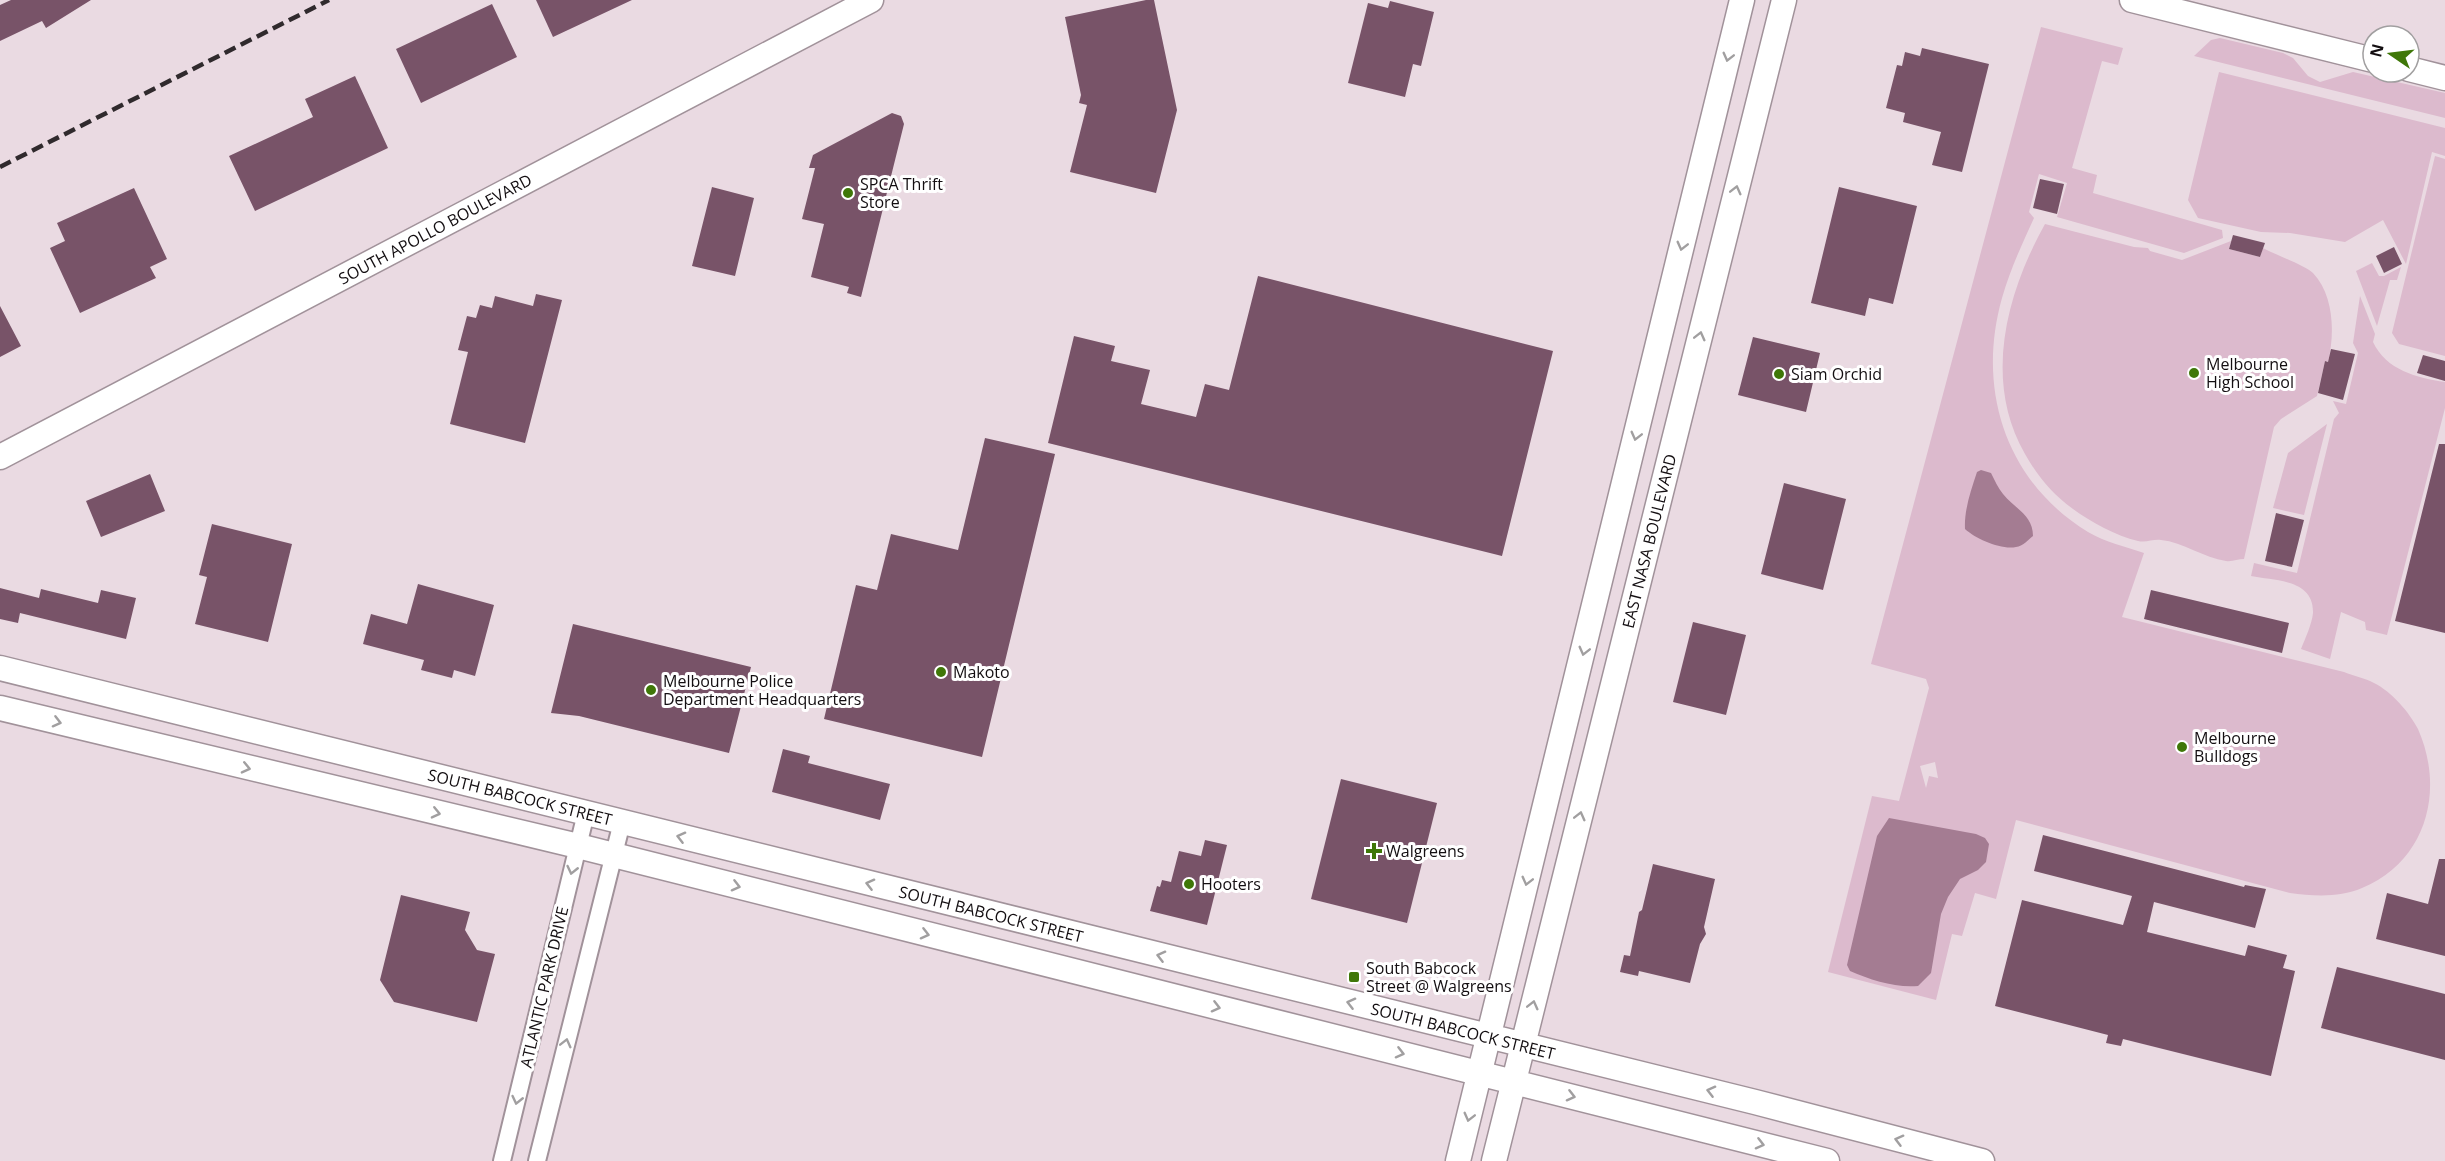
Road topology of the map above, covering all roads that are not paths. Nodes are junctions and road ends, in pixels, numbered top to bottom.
1 (870, 0) edge
2 (1742, 0) edge
3 (1784, 0) edge
4 (2132, 0) edge
5 (2361, 57) edge
6 (2421, 72) edge
7 (2445, 78) edge
8 (0, 457) edge
9 (0, 668) edge
10 (0, 708) edge
11 (586, 813) junction
12 (622, 822) junction
13 (578, 846) junction
14 (613, 855) junction
15 (1489, 1037) junction
16 (1523, 1046) junction
17 (1480, 1074) junction
18 (1514, 1082) junction
19 (502, 1161) edge
20 (537, 1161) edge
21 (1458, 1161) edge
22 (1494, 1161) edge
23 (1827, 1161) edge
24 (1982, 1161) edge

1 - 8 main road, SOUTH APOLLO BOULEVARD
2 -> 15 main road
16 -> 3 main road, EAST NASA BOULEVARD
4 - 5 main road
6 - 7 main road
9 - 11 main road, SOUTH BABCOCK STREET
10 -> 13 main road, SOUTH BABCOCK STREET
11 - 12 main road, SOUTH BABCOCK STREET
11 - 13 street, ATLANTIC PARK DRIVE
12 - 14 street, ATLANTIC PARK DRIVE
15 -> 12 main road, SOUTH BABCOCK STREET
13 - 14 main road, SOUTH BABCOCK STREET
13 -> 19 street, ATLANTIC PARK DRIVE
14 -> 17 main road, SOUTH BABCOCK STREET
20 -> 14 street, ATLANTIC PARK DRIVE
15 - 16 main road, SOUTH BABCOCK STREET
15 - 17 main road
16 - 18 main road, EAST NASA BOULEVARD
24 -> 16 main road, SOUTH BABCOCK STREET
17 - 18 main road, SOUTH BABCOCK STREET
17 -> 21 main road
18 - 22 main road, EAST NASA BOULEVARD
18 -> 23 main road, SOUTH BABCOCK STREET

